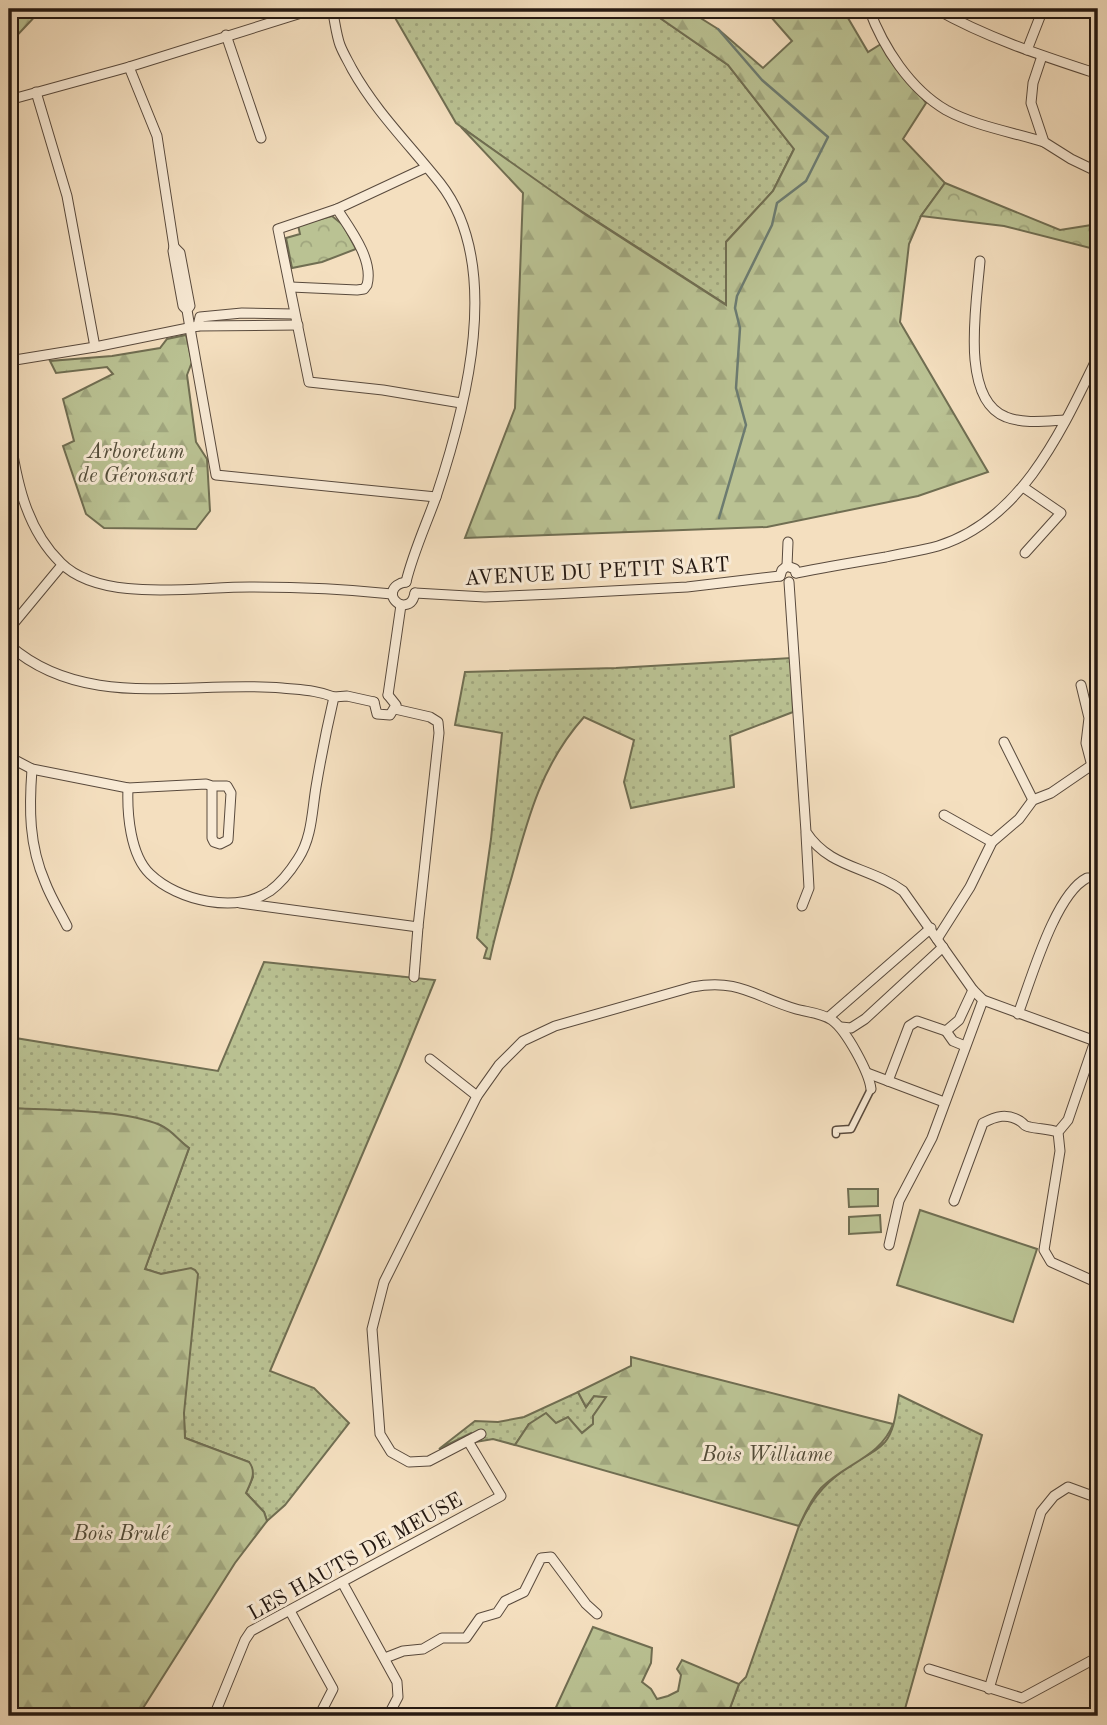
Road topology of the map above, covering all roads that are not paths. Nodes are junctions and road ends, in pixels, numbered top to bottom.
1 (314, 9) edge
2 (332, 9) edge
3 (869, 9) edge
4 (936, 9) edge
5 (1043, 9) edge
6 (226, 35) junction
7 (1027, 50) junction
8 (1042, 56) junction
9 (129, 67) junction
10 (1098, 74) edge
11 (36, 92) junction
12 (9, 100) edge
13 (261, 138) dead end
14 (1044, 142) junction
15 (425, 168) junction
16 (1098, 172) edge
17 (337, 209) junction
18 (980, 261) dead end
19 (291, 287) junction
20 (294, 314) junction
21 (298, 325) junction
22 (194, 327) junction
23 (95, 347) junction
24 (1098, 356) edge
25 (9, 361) edge
26 (461, 404) junction
27 (1065, 420) junction
28 (9, 431) edge
29 (1023, 487) junction
30 (436, 496) junction
31 (788, 542) dead end
32 (1026, 553) dead end
33 (62, 565) junction
34 (787, 566) junction
35 (796, 573) junction
36 (785, 579) junction
37 (405, 582) junction
38 (415, 593) junction
39 (391, 594) junction
40 (401, 605) junction
41 (9, 629) edge
42 (9, 645) edge
43 (1081, 685) dead end
44 (388, 695) junction
45 (334, 697) junction
46 (374, 702) junction
47 (395, 709) junction
48 (1004, 741) dead end
49 (9, 757) edge
50 (1095, 766) edge
51 (32, 769) junction
52 (212, 786) junction
53 (128, 788) junction
54 (1034, 800) junction
55 (944, 815) dead end
56 (806, 832) junction
57 (992, 842) junction
58 (1098, 876) edge
59 (269, 892) junction
60 (238, 903) junction
61 (802, 906) dead end
62 (272, 908) junction
63 (68, 926) dead end
64 (418, 927) junction
65 (931, 928) junction
66 (937, 939) junction
67 (943, 947) junction
68 (414, 977) dead end
69 (972, 990) junction
70 (983, 1000) junction
71 (1018, 1014) junction
72 (829, 1017) junction
73 (841, 1027) junction
74 (851, 1028) junction
75 (946, 1031) junction
76 (1096, 1041) edge
77 (965, 1046) junction
78 (430, 1059) dead end
79 (871, 1075) junction
80 (888, 1081) junction
81 (870, 1090) joint
82 (477, 1096) junction
83 (944, 1102) junction
84 (1058, 1132) junction
85 (836, 1135) dead end
86 (954, 1201) dead end
87 (888, 1245) dead end
88 (1098, 1283) edge
89 (481, 1434) dead end
90 (468, 1441) junction
91 (1098, 1498) edge
92 (342, 1583) junction
93 (290, 1611) junction
94 (597, 1614) dead end
95 (1098, 1657) edge
96 (385, 1658) junction
97 (929, 1669) dead end
98 (989, 1689) junction
99 (214, 1716) edge
100 (320, 1716) edge
101 (388, 1716) edge

1 - 6 street
2 - 15 street
3 - 14 street
4 - 7 street
5 - 7 street
6 - 9 street
6 - 13 street
7 - 8 street
8 - 10 street
8 - 14 street
9 - 11 street
9 - 22 street
11 - 12 street
11 - 23 street
14 - 16 street
15 - 17 street
15 - 26 street
17 - 19 street
17 - 19 street
18 - 27 street
19 - 20 street
20 - 21 street
20 - 22 street
21 - 22 street
21 - 26 street
22 - 23 street
22 - 30 street
23 - 25 street
24 - 27 street
26 - 30 street
27 - 29 street
28 - 33 street
29 - 32 street
29 - 35 street
30 - 37 street
31 - 34 street
33 - 39 street
33 - 41 street
34 - 35 street
34 - 36 street
35 - 36 street
36 - 38 street, AVENUE DU PETIT SART
36 - 56 street
37 - 38 street
37 - 39 street
38 - 40 street
39 - 40 street
40 - 44 street
42 - 45 street
43 - 50 street
44 - 46 street
44 - 47 street
45 - 46 street
45 - 59 street
46 - 47 street
47 - 64 street
48 - 54 street
49 - 51 street
50 - 54 street
51 - 53 street
51 - 63 street
52 - 52 street
52 - 53 street
53 - 60 street
54 - 57 street
55 - 57 street
56 - 61 street
56 - 65 street
57 - 66 street
58 - 71 street
59 - 60 street
59 - 62 street
60 - 62 street
62 - 64 street
64 - 68 street
65 - 66 street
65 - 72 street
66 - 67 street
67 - 69 street
67 - 74 street
69 - 70 street
69 - 75 street
70 - 71 street
70 - 77 street
71 - 76 street
72 - 73 street
72 - 82 street
73 - 74 street
73 - 79 street
74 - 79 street
75 - 77 street
75 - 80 street
76 - 84 street
77 - 83 street
78 - 82 street
79 - 80 street
79 - 81 street
80 - 83 street
81 - 85 street
82 - 90 street
83 - 87 street
84 - 86 street
84 - 88 street
89 - 90 street
90 - 92 street, LES HAUTS DE MEUSE
91 - 98 street
92 - 93 street, LES HAUTS DE MEUSE
92 - 96 street
93 - 99 street, LES HAUTS DE MEUSE
93 - 100 street
94 - 96 street
95 - 98 street
96 - 101 street
97 - 98 street

